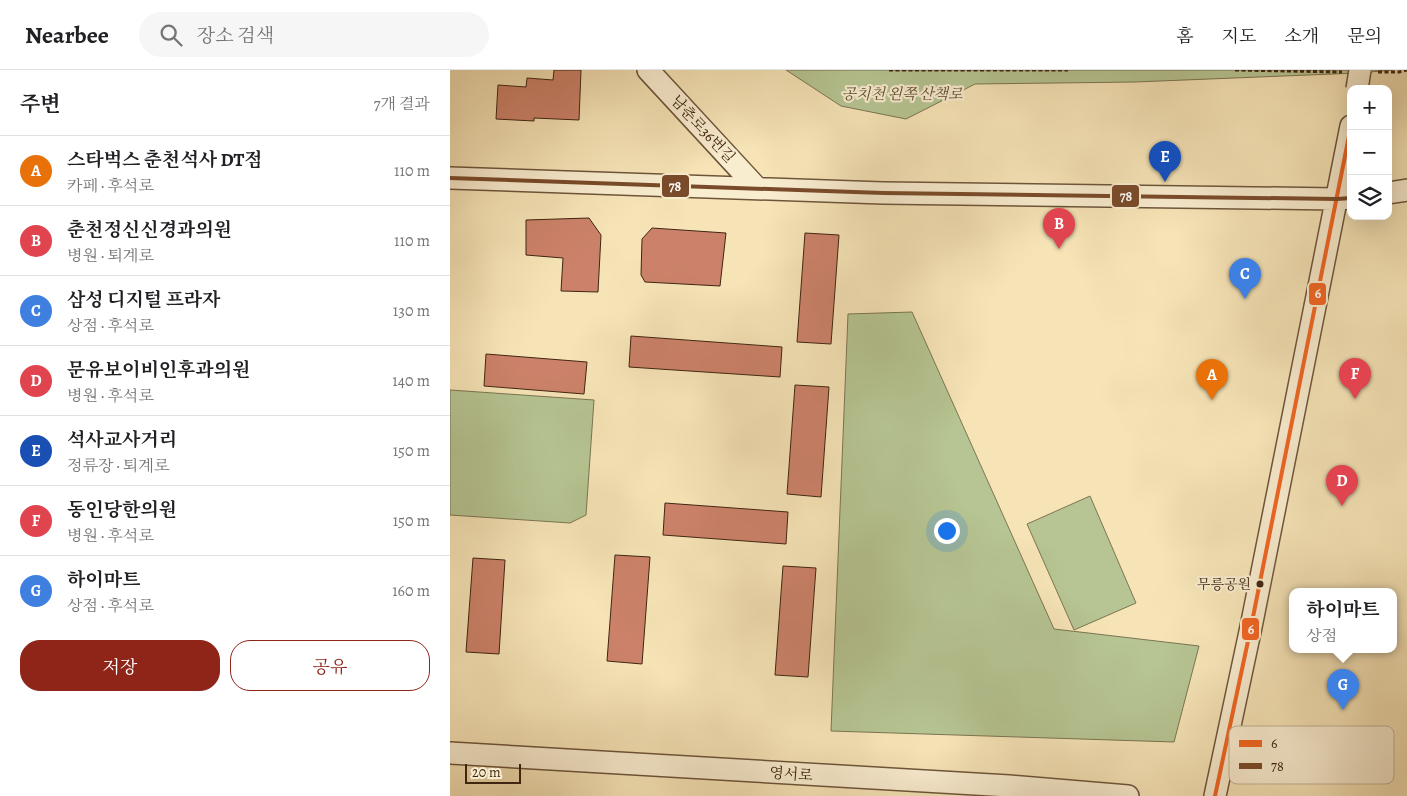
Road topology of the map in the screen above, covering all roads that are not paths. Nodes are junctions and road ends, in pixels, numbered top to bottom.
1 (648, 70) edge
2 (1350, 130) edge
3 (450, 178) edge
4 (757, 188) junction
5 (1407, 190) edge
6 (1392, 192) edge
7 (1344, 198) edge
8 (1230, 726) edge
9 (1229, 730) edge
10 (451, 752) edge
11 (987, 791) edge
12 (1128, 796) edge
13 (1215, 796) edge

1 - 4 street, 남춘로36번길
2 - 7 street
3 - 4 street
4 - 7 street
5 - 6 street
7 - 8 street
9 - 13 street
10 - 11 street, 영서로
11 - 12 street, 영서로

